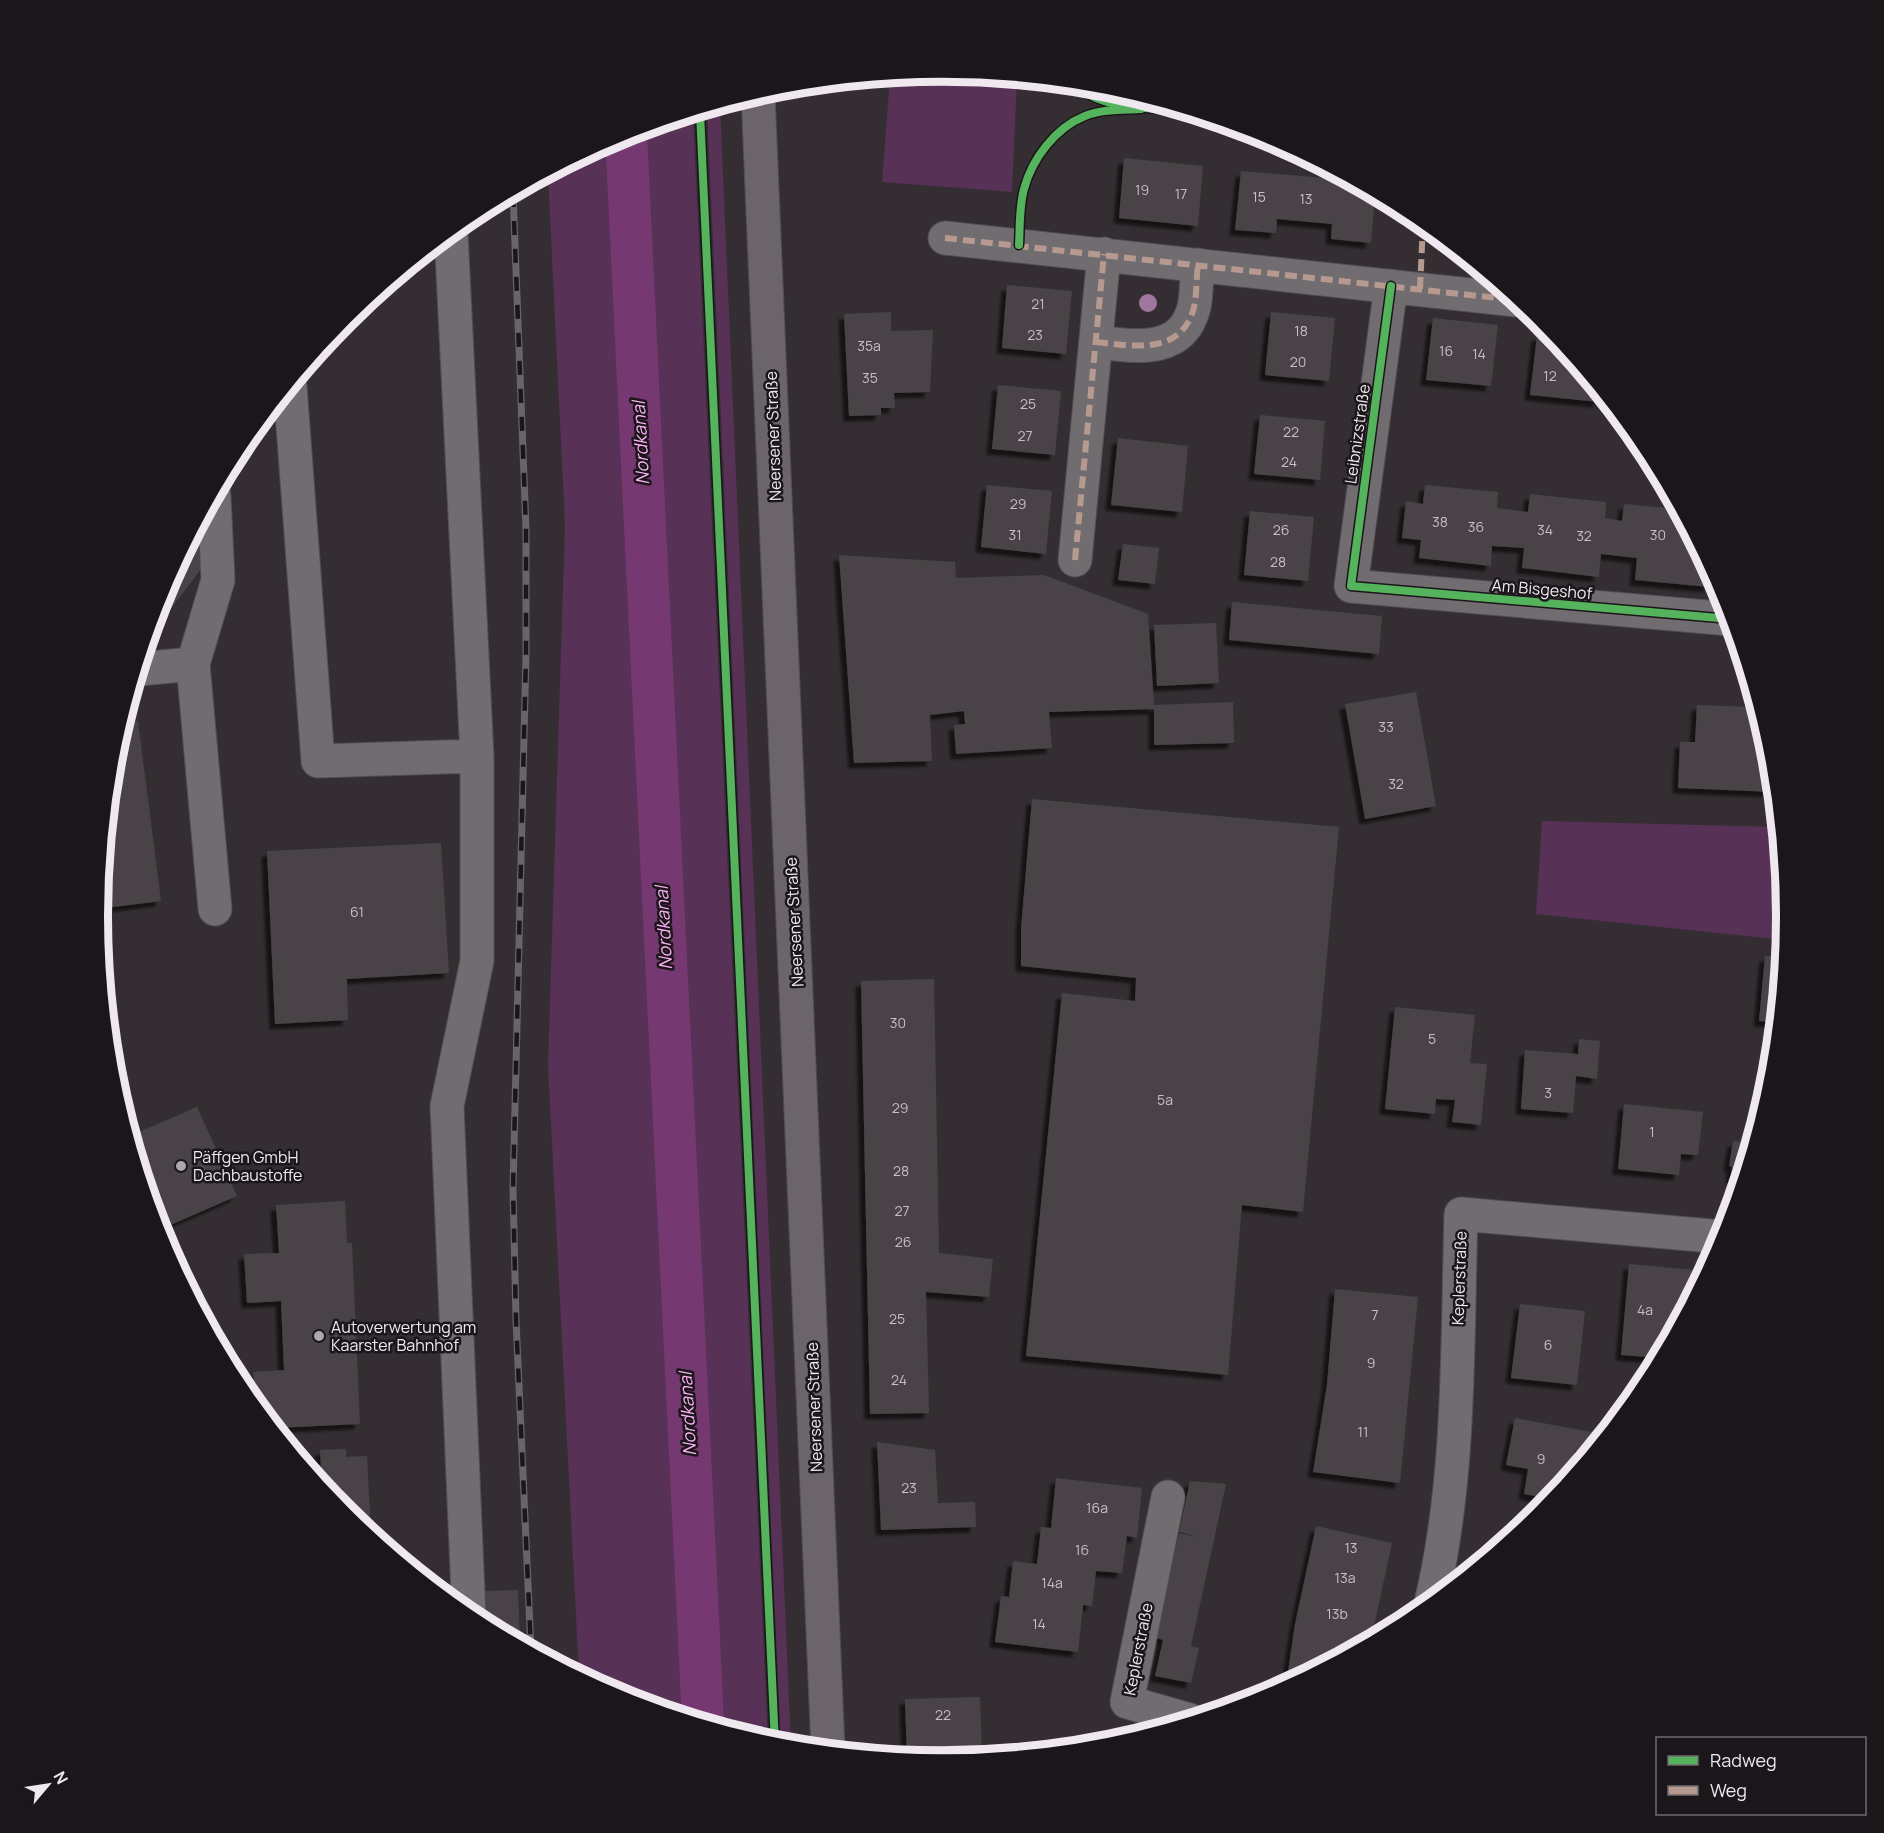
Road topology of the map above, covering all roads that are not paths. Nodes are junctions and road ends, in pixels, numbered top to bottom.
1 (759, 103) edge
2 (945, 238) dead end
3 (452, 243) edge
4 (1104, 254) junction
5 (1198, 265) junction
6 (1391, 286) junction
7 (1502, 298) edge
8 (1096, 342) junction
9 (291, 396) edge
10 (215, 509) edge
11 (1075, 560) dead end
12 (1351, 586) joint
13 (1721, 619) edge
14 (193, 664) junction
15 (146, 668) edge
16 (477, 756) junction
17 (215, 909) dead end
18 (1713, 1236) edge
19 (1168, 1497) dead end
20 (1452, 1573) edge
21 (468, 1602) edge
22 (1177, 1716) edge
23 (828, 1742) edge

1 - 23 main road, Neersener Straße
2 - 4 street
3 - 16 street
4 - 5 street
4 - 8 street
5 - 6 street
5 - 8 street
6 - 7 street
6 - 12 street, Leibnizstraße
8 - 11 street
9 - 16 street
10 - 14 street
12 - 13 street, Am Bisgeshof
14 - 15 street
14 - 17 street
16 - 21 street
18 - 20 street, Keplerstraße
19 - 22 street, Keplerstraße

